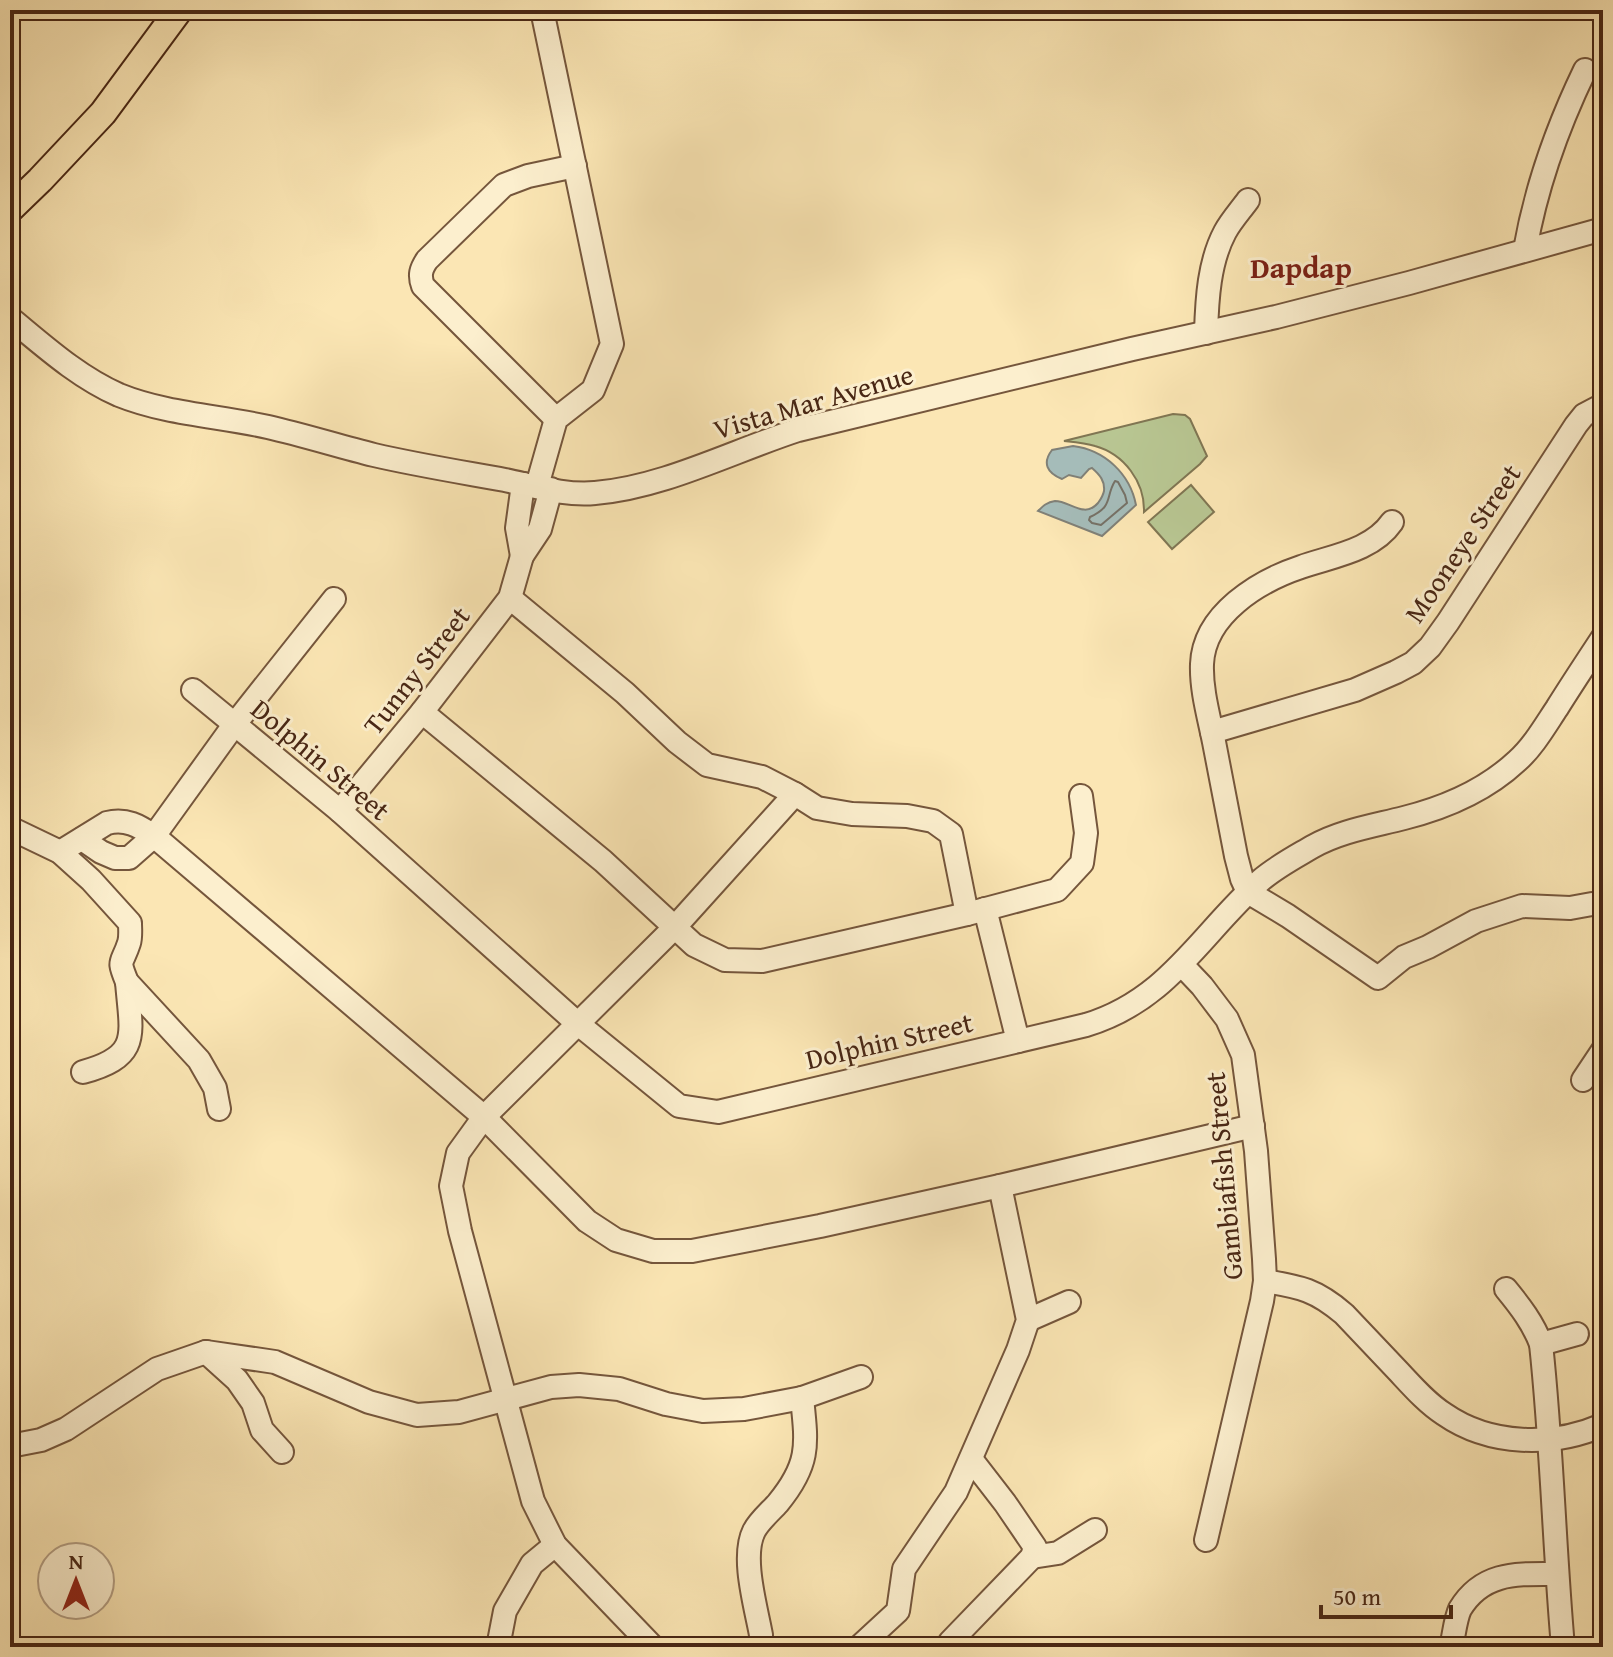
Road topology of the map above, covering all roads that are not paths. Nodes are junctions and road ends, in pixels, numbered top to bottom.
1 (179, 10) edge
2 (542, 10) edge
3 (1585, 70) dead end
4 (575, 166) junction
5 (1248, 200) dead end
6 (10, 209) edge
7 (1603, 229) edge
8 (1525, 250) junction
9 (10, 318) edge
10 (1206, 333) junction
11 (1603, 405) edge
12 (556, 419) junction
13 (537, 486) junction
14 (1392, 522) dead end
15 (510, 598) junction
16 (334, 599) dead end
17 (1603, 637) edge
18 (193, 690) dead end
19 (422, 712) junction
20 (234, 725) junction
21 (1212, 732) junction
22 (795, 794) junction
23 (1081, 796) dead end
24 (340, 811) junction
25 (10, 828) edge
26 (154, 836) junction
27 (82, 839) junction
28 (60, 852) junction
29 (1248, 892) junction
30 (1603, 905) edge
31 (976, 911) junction
32 (675, 927) junction
33 (1182, 965) junction
34 (127, 982) junction
35 (577, 1023) junction
36 (1018, 1041) junction
37 (1603, 1050) edge
38 (83, 1072) dead end
39 (1583, 1080) dead end
40 (219, 1109) dead end
41 (484, 1117) junction
42 (1253, 1126) junction
43 (1000, 1186) junction
44 (1265, 1281) junction
45 (1506, 1289) dead end
46 (1069, 1302) dead end
47 (1028, 1320) junction
48 (1577, 1334) dead end
49 (1541, 1344) junction
50 (206, 1352) junction
51 (861, 1377) dead end
52 (802, 1398) junction
53 (504, 1401) junction
54 (1603, 1425) edge
55 (1550, 1440) junction
56 (10, 1446) edge
57 (282, 1452) dead end
58 (971, 1459) junction
59 (1095, 1530) dead end
60 (1206, 1540) dead end
61 (555, 1545) junction
62 (1032, 1557) junction
63 (1557, 1574) junction
64 (950, 1642) dead end
65 (498, 1647) edge
66 (653, 1647) edge
67 (760, 1647) edge
68 (859, 1647) edge
69 (1451, 1647) edge
70 (1563, 1647) edge

1 - 6 main road
2 - 4 street
3 - 8 street
4 - 12 street
4 - 12 street
5 - 10 street
7 - 8 street, Vista Mar Avenue
8 - 10 street, Vista Mar Avenue
9 - 13 street, Vista Mar Avenue
10 - 13 street, Vista Mar Avenue
11 - 21 street, Mooneye Street
12 - 13 street, Tunny Street
13 - 15 street, Tunny Street
14 - 21 street
15 - 19 street, Tunny Street
15 - 22 street
16 - 20 street
17 - 29 street, Dolphin Street
18 - 20 street, Dolphin Street
19 - 24 street, Tunny Street
19 - 32 street
20 - 24 street, Dolphin Street
20 - 26 street
21 - 29 street
22 - 31 street
22 - 32 street
23 - 31 street
24 - 35 street, Dolphin Street
25 - 28 street
26 - 27 street
26 - 27 street
26 - 41 street
27 - 28 street
28 - 34 street
29 - 30 street
29 - 33 street, Dolphin Street
31 - 32 street
31 - 36 street
32 - 35 street
33 - 36 street, Dolphin Street
33 - 42 street, Gambiafish Street
34 - 38 street
34 - 40 street
35 - 36 street, Dolphin Street
35 - 41 street
37 - 39 street
41 - 43 street
41 - 53 street
42 - 43 street
42 - 44 street, Gambiafish Street
43 - 47 street
44 - 55 street
44 - 60 street, Gambiafish Street
45 - 49 street
46 - 47 street
47 - 58 street
48 - 49 street
49 - 55 street
50 - 53 street
50 - 56 street
50 - 57 street
51 - 52 street
52 - 53 street
52 - 67 street
53 - 61 street
54 - 55 street
55 - 63 street
58 - 62 street
58 - 68 street
59 - 62 street
61 - 65 street
61 - 66 street
62 - 64 street
63 - 69 street
63 - 70 street

